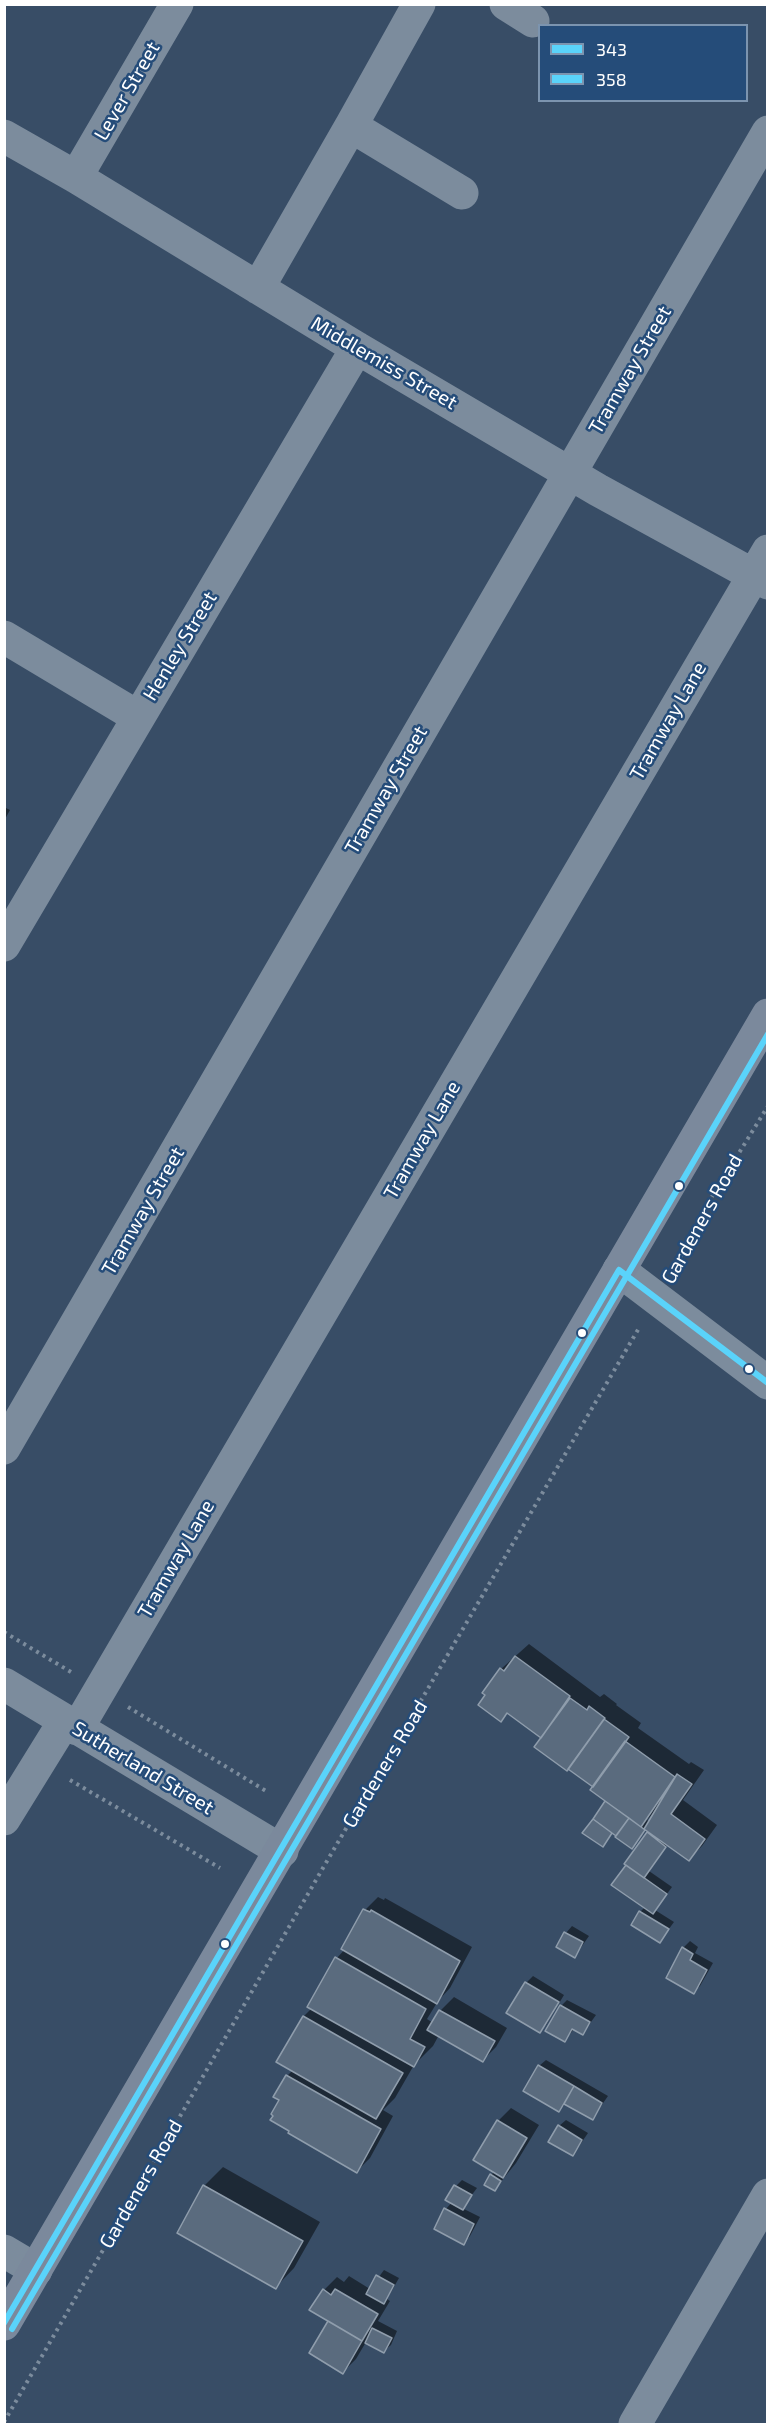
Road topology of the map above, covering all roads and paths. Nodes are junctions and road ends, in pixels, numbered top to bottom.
1 (177, 4) edge
2 (419, 4) edge
3 (351, 126) junction
4 (768, 132) edge
5 (4, 136) edge
6 (76, 177) junction
7 (462, 193) dead end
8 (258, 288) junction
9 (357, 348) junction
10 (570, 472) junction
11 (763, 570) edge
12 (4, 637) edge
13 (138, 717) junction
14 (4, 945) edge
15 (768, 1015) edge
16 (768, 1106) edge
17 (619, 1270) junction
18 (657, 1299) junction
19 (768, 1383) edge
20 (4, 1448) edge
21 (4, 1632) edge
22 (4, 1684) edge
23 (99, 1690) junction
24 (71, 1726) junction
25 (39, 1762) junction
26 (266, 1791) dead end
27 (4, 1819) edge
28 (282, 1851) junction
29 (220, 1868) dead end
30 (768, 2195) edge
31 (4, 2251) edge
32 (36, 2270) junction
33 (4, 2324) edge
34 (4, 2422) edge
35 (635, 2424) edge

1 - 6 street, Lever Street
2 - 3 street
3 - 7 street
3 - 8 street
4 - 10 street, Tramway Street
5 - 6 street, Middlemiss Street
6 - 8 street, Middlemiss Street
8 - 9 street, Middlemiss Street
9 - 10 street, Middlemiss Street
9 - 13 street, Henley Street
10 - 11 street, Middlemiss Street
10 - 20 street, Tramway Street
11 - 23 street, Tramway Lane
12 - 13 street
13 - 14 street, Henley Street
15 - 17 main road
16 - 18 path, Gardeners Road
17 - 18 street
17 - 28 main road
18 - 19 street
18 - 34 path, Gardeners Road
21 - 23 path
22 - 24 street, Sutherland Street
23 - 24 street, Tramway Lane
23 - 26 path
24 - 25 street, Tramway Lane
24 - 28 street, Sutherland Street
25 - 27 street, Tramway Lane
25 - 29 path
28 - 32 main road
30 - 35 street
31 - 32 street
32 - 33 main road

